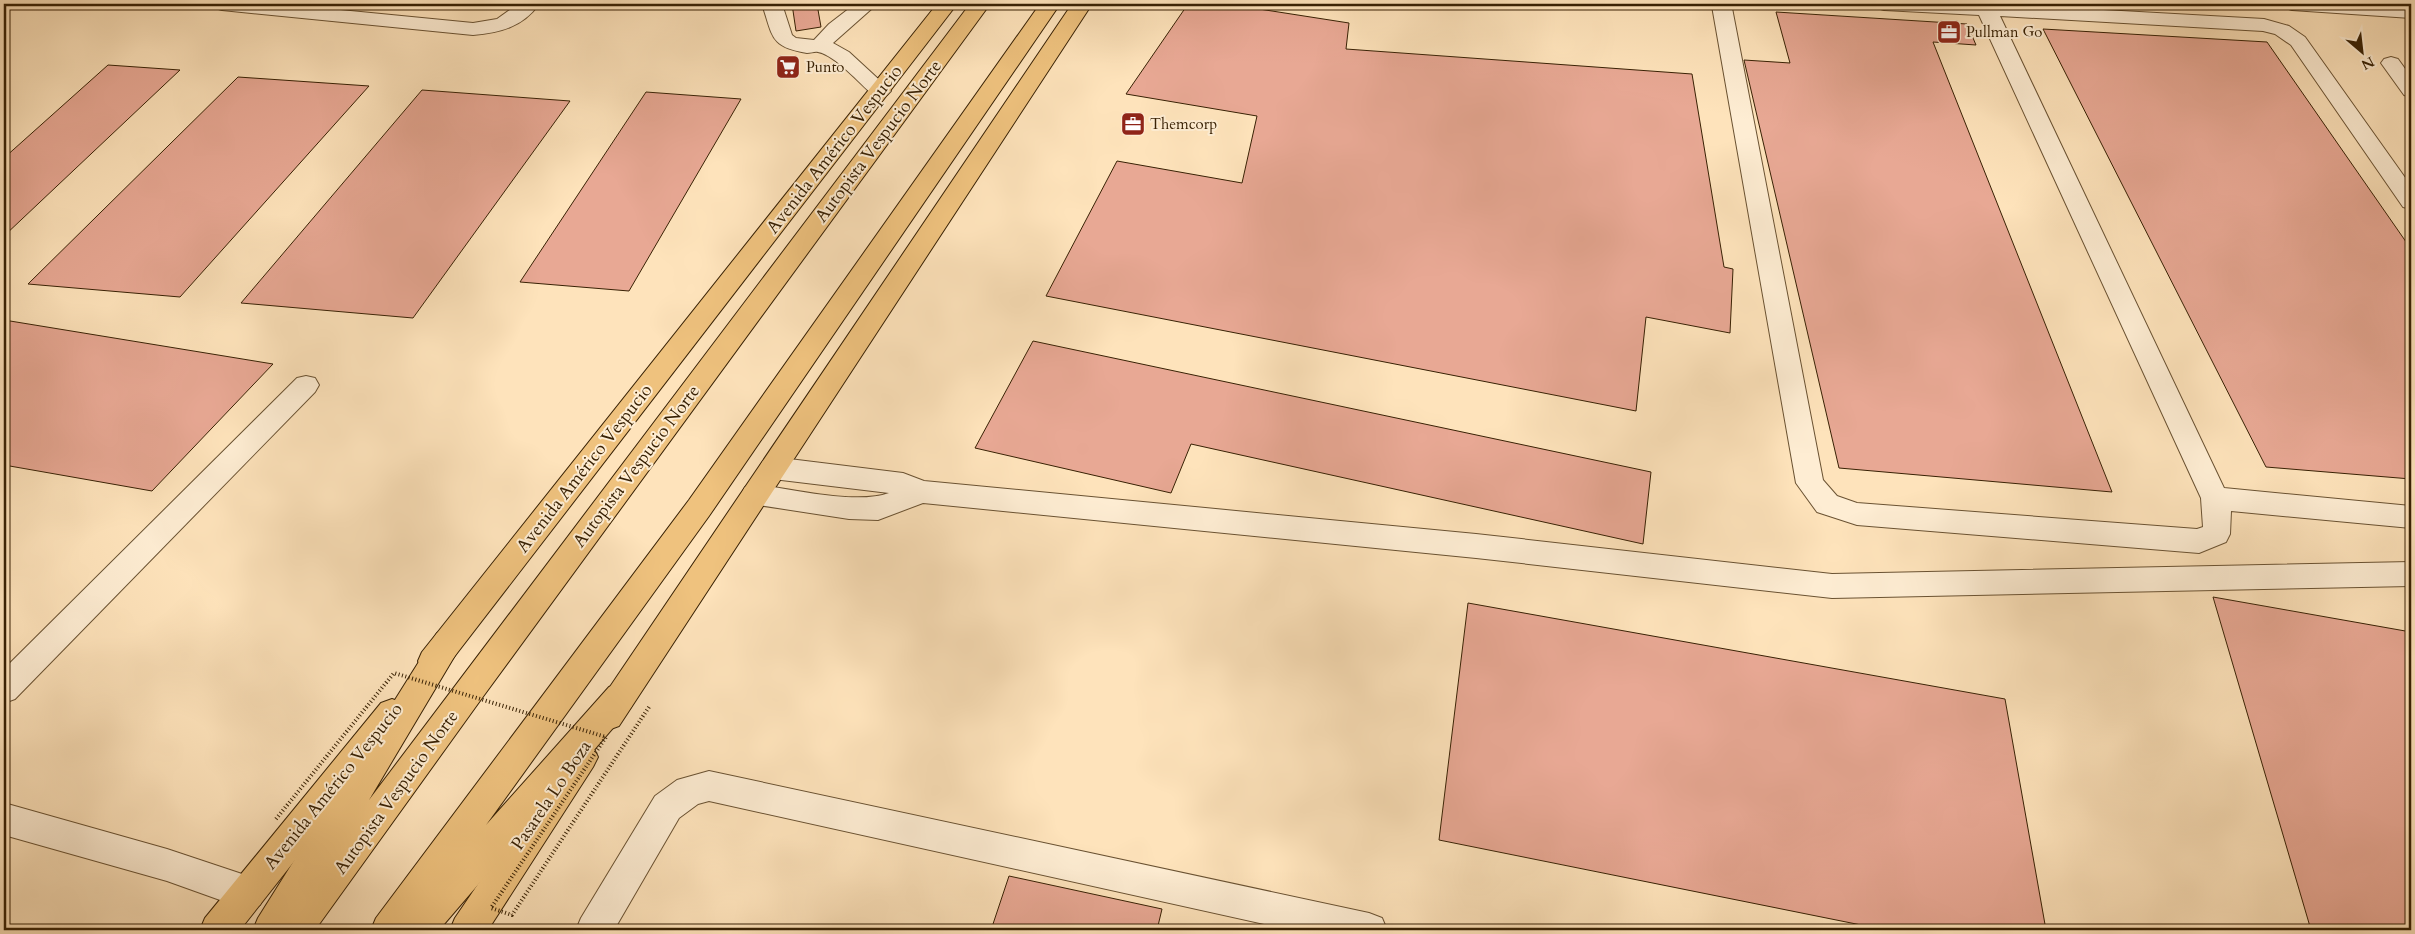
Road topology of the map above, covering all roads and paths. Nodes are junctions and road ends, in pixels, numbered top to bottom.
1 (222, 4) edge
2 (529, 4) edge
3 (772, 4) edge
4 (867, 4) edge
5 (947, 4) edge
6 (980, 4) edge
7 (1050, 4) edge
8 (1082, 4) edge
9 (1726, 4) edge
10 (1884, 4) edge
11 (2292, 4) edge
12 (1985, 7) edge
13 (2411, 12) edge
14 (822, 45) junction
15 (2391, 63) dead end
16 (880, 90) junction
17 (2411, 91) edge
18 (2411, 202) edge
19 (306, 385) dead end
20 (773, 468) junction
21 (921, 492) junction
22 (755, 495) junction
23 (2215, 498) junction
24 (2411, 517) edge
25 (2411, 574) edge
26 (448, 642) junction
27 (4, 689) edge
28 (634, 702) junction
29 (4, 819) edge
30 (276, 819) dead end
31 (248, 893) junction
32 (218, 930) edge
33 (271, 930) edge
34 (294, 930) edge
35 (389, 930) edge
36 (416, 930) edge
37 (468, 930) edge
38 (594, 930) edge
39 (1369, 930) edge

1 - 2 street
3 - 14 street
4 - 14 street
5 - 16 main road, Avenida Américo Vespucio
6 - 34 main road, Autopista Vespucio Norte
7 - 35 main road
8 - 20 main road
9 - 23 street
10 - 12 street
11 - 13 street
12 - 18 street
12 - 23 street
14 - 16 street
15 - 17 street
16 - 26 main road, Avenida Américo Vespucio
19 - 27 street
20 - 21 street
20 - 22 main road
21 - 22 street
21 - 25 street
22 - 28 main road
23 - 24 street
26 - 31 main road, Avenida Américo Vespucio
26 - 33 main road
28 - 30 path, Pasarela Lo Boza, bridge
28 - 36 main road
28 - 37 main road
29 - 31 street
31 - 32 main road, Avenida Américo Vespucio
38 - 39 street

